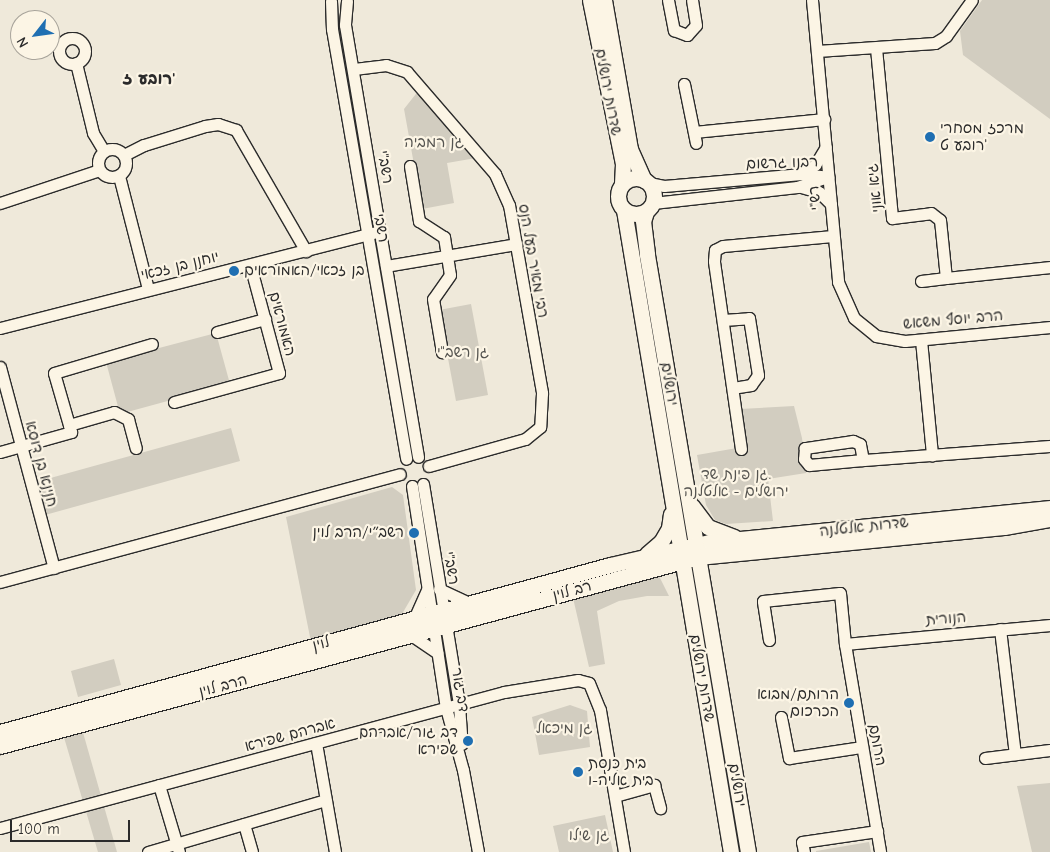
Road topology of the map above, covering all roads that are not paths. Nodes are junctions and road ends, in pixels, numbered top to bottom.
1 (348, 0) edge
2 (590, 0) edge
3 (604, 0) edge
4 (668, 0) edge
5 (692, 0) edge
6 (812, 0) edge
7 (972, 0) edge
8 (330, 1) edge
9 (876, 48) junction
10 (818, 52) junction
11 (76, 63) dead end
12 (354, 69) junction
13 (684, 84) dead end
14 (824, 119) junction
15 (826, 147) junction
16 (104, 151) junction
17 (124, 155) junction
18 (410, 166) dead end
19 (99, 170) junction
20 (801, 174) junction
21 (119, 176) junction
22 (828, 177) junction
23 (647, 182) junction
24 (622, 184) junction
25 (797, 187) junction
26 (0, 203) edge
27 (831, 204) junction
28 (650, 208) junction
29 (624, 210) junction
30 (380, 232) junction
31 (367, 235) junction
32 (833, 236) junction
33 (516, 244) junction
34 (306, 251) junction
35 (447, 256) junction
36 (250, 265) junction
37 (386, 266) junction
38 (1050, 267) edge
39 (946, 278) junction
40 (921, 280) dead end
41 (148, 289) junction
42 (265, 319) junction
43 (723, 320) junction
44 (862, 327) joint
45 (1050, 327) edge
46 (0, 328) edge
47 (217, 332) dead end
48 (922, 340) junction
49 (152, 344) dead end
50 (442, 352) dead end
51 (0, 367) edge
52 (732, 388) junction
53 (174, 402) dead end
54 (68, 424) junction
55 (1050, 446) edge
56 (21, 447) junction
57 (136, 448) dead end
58 (741, 449) dead end
59 (0, 452) edge
60 (932, 455) junction
61 (418, 457) junction
62 (406, 459) junction
63 (863, 460) junction
64 (429, 466) junction
65 (400, 474) junction
66 (418, 485) junction
67 (688, 496) junction
68 (672, 504) junction
69 (1050, 508) edge
70 (1050, 519) edge
71 (743, 538) junction
72 (697, 551) junction
73 (729, 552) junction
74 (680, 555) junction
75 (644, 564) junction
76 (54, 568) junction
77 (0, 582) edge
78 (433, 588) junction
79 (706, 600) junction
80 (472, 604) junction
81 (690, 608) junction
82 (414, 619) junction
83 (439, 620) junction
84 (1050, 624) edge
85 (1000, 629) junction
86 (411, 635) junction
87 (769, 640) dead end
88 (845, 644) junction
89 (438, 653) junction
90 (459, 705) junction
91 (446, 708) junction
92 (781, 717) dead end
93 (0, 732) edge
94 (316, 743) junction
95 (0, 746) edge
96 (862, 747) junction
97 (1050, 750) edge
98 (1015, 754) junction
99 (985, 758) dead end
100 (463, 770) junction
101 (159, 785) junction
102 (615, 796) junction
103 (326, 800) junction
104 (660, 808) dead end
105 (244, 824) junction
106 (0, 828) edge
107 (877, 831) junction
108 (178, 848) edge
109 (148, 852) edge
110 (252, 852) edge
111 (336, 852) edge
112 (478, 852) edge
113 (624, 852) edge
114 (732, 852) edge
115 (748, 852) edge
116 (804, 852) edge
117 (880, 852) edge

1 - 8 street
1 - 12 street, רשב"י
2 - 24 main road, שדרות ירושלים
3 - 23 main road, שדרות ירושלים
4 - 5 street
6 - 10 street, רש"י
7 - 9 street
8 - 31 street, רשבי
9 - 10 street
9 - 39 street, גיא אוני
10 - 14 street, רש"י
11 - 16 street
12 - 30 street, רשב"י
12 - 33 street, רבי מאיר בעל הנס
13 - 14 street
14 - 15 street, רש"י
15 - 20 street
15 - 22 street, רש"י
16 - 17 street
16 - 19 street
17 - 21 street
17 - 34 street
18 - 35 street
19 - 21 street
19 - 26 street
20 - 22 street, רבנו גרשום
20 - 23 street, רבנו גרשום
21 - 41 street
22 - 25 street, רבנו גרשום
22 - 27 street, רש"י
23 - 24 main road
23 - 28 main road
24 - 29 main road
25 - 27 street
25 - 28 street, רבנו גרשום
27 - 32 street, רש"י
28 - 29 main road
28 - 67 main road, ירושלים
29 - 68 main road, ירושלים
30 - 31 street, יוחנן בן זכאי
30 - 37 street, רשב"י
31 - 34 street, יוחנן בן זכאי
31 - 62 street, רשבי
32 - 43 street
32 - 44 street, רש"י
33 - 35 street
33 - 64 street, רבי מאיר בעל הנס
34 - 36 street, יוחנן בן זכאי
35 - 37 street
35 - 50 street
36 - 41 street, יוחנן בן זכאי
36 - 42 street, האמוראים
37 - 61 street, רשב"י
38 - 39 street
39 - 40 street
41 - 46 street, יוחנן בן זכאי
42 - 47 street
42 - 53 street, האמוראים
43 - 52 street
43 - 52 street
44 - 48 street, הרב יוסף משאש
45 - 48 street, הרב יוסף משאש
48 - 60 street
49 - 54 street
51 - 56 street, חנינא בן דוסא
52 - 58 street
54 - 56 street
54 - 57 street
55 - 60 street
56 - 59 street
56 - 76 street, חנינא בן דוסא
60 - 63 street
61 - 62 street
61 - 64 street
62 - 65 street
63 - 63 street
64 - 66 street
65 - 66 street
65 - 76 street
66 - 78 street, רשב"י
67 - 71 main road
67 - 72 main road, ירושלים
68 - 74 main road, שדרות ירושלים
68 - 75 main road
69 - 71 main road, שדרות אלטלנה
70 - 73 main road, שדרות אלטלנה
71 - 72 main road, שדרות אלטלנה
72 - 73 main road, שדרות אלטלנה
72 - 74 main road, שדרות אלטלנה
72 - 79 main road
73 - 79 main road
74 - 75 main road, שדרות אלטלנה
74 - 81 main road, שדרות ירושלים
75 - 80 main road, לוין
75 - 81 main road
75 - 83 main road, רב לוין
76 - 77 street
78 - 80 street
78 - 82 street
78 - 83 street
79 - 115 main road, ירושלים
80 - 83 main road, לוין
81 - 114 main road, שדרות ירושלים
82 - 83 main road, לוין
82 - 93 main road, לוין
83 - 86 main road, הרב לוין
83 - 89 street, דב גור
83 - 90 street, דב גור
84 - 85 street, הנורית
85 - 88 street, הנורית
85 - 98 street
86 - 89 street
86 - 95 main road, הרב לוין
87 - 88 street, הרותם
88 - 96 street, הרותם
89 - 91 street, דב גור
90 - 91 street, אברהם שפירא
90 - 100 street, דב גור
90 - 102 street, אברהם שפירא
91 - 94 street, אברהם שפירא
91 - 100 street, דב גור
92 - 96 street
94 - 101 street, אברהם שפירא
94 - 103 street
96 - 107 street, הרותם
97 - 98 street
98 - 99 street
100 - 112 street, דב גור
101 - 106 street, אברהם שפירא
101 - 108 street
102 - 104 street
102 - 113 street
103 - 105 street
103 - 111 street
105 - 108 street
105 - 110 street
107 - 116 street
107 - 117 street, הרותם
108 - 109 street

